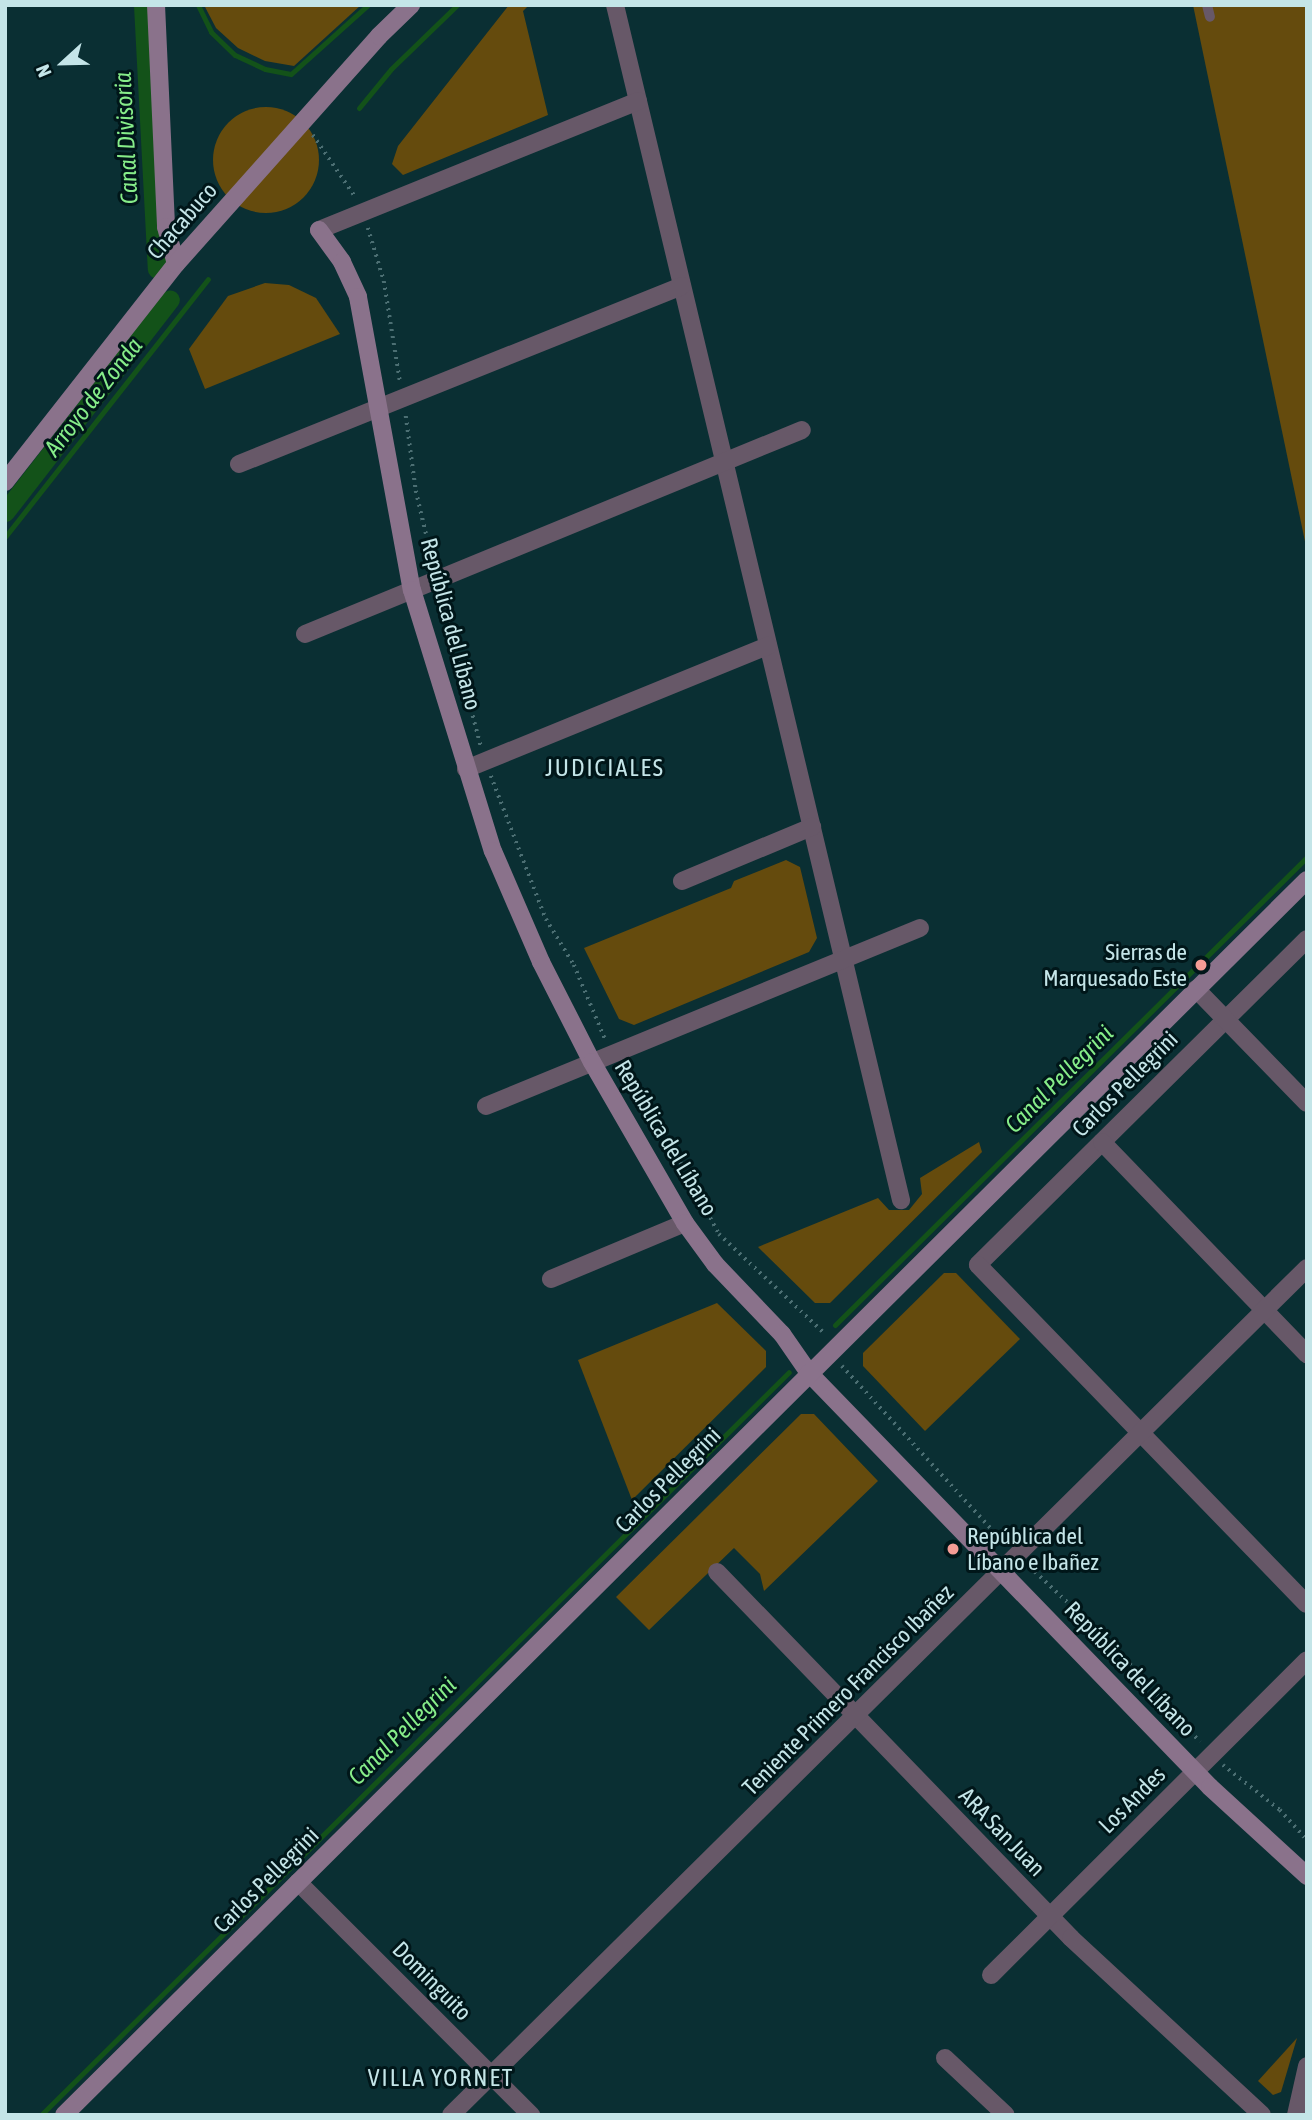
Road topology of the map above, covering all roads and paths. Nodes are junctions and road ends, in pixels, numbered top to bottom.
1 (156, 5) edge
2 (411, 5) edge
3 (615, 5) edge
4 (638, 101) junction
5 (176, 264) junction
6 (682, 286) junction
7 (380, 407) junction
8 (802, 430) dead end
9 (723, 463) junction
10 (239, 464) dead end
11 (5, 482) edge
12 (412, 590) junction
13 (304, 634) dead end
14 (768, 646) junction
15 (466, 769) junction
16 (811, 827) junction
17 (1307, 880) edge
18 (682, 881) dead end
19 (920, 928) dead end
20 (1307, 939) edge
21 (843, 959) junction
22 (1196, 989) junction
23 (1226, 1019) junction
24 (592, 1062) junction
25 (1307, 1103) edge
26 (486, 1106) dead end
27 (1102, 1142) junction
28 (901, 1200) dead end
29 (685, 1223) junction
30 (1307, 1268) edge
31 (551, 1279) dead end
32 (1265, 1310) junction
33 (834, 1349) junction
34 (1307, 1353) edge
35 (809, 1373) junction
36 (1141, 1433) junction
37 (1018, 1557) junction
38 (717, 1572) dead end
39 (1002, 1572) junction
40 (1307, 1604) edge
41 (1307, 1660) edge
42 (857, 1717) junction
43 (1212, 1755) junction
44 (1195, 1771) junction
45 (1307, 1840) edge
46 (1307, 1876) edge
47 (298, 1882) junction
48 (1050, 1916) junction
49 (991, 1975) dead end
50 (945, 2058) dead end
51 (1307, 2066) edge
52 (491, 2076) junction
53 (64, 2115) edge
54 (451, 2115) edge
55 (531, 2115) edge
56 (1006, 2115) edge
57 (1262, 2115) edge
58 (1296, 2115) edge

1 - 5 street
2 - 5 street, Chacabuco
3 - 4 street
4 - 6 street
4 - 7 street, República del Líbano
5 - 11 street, Chacabuco
6 - 7 street
6 - 9 street
7 - 10 street
7 - 12 street, República del Líbano
8 - 9 street
9 - 12 street
9 - 14 street
12 - 13 street
12 - 15 street, República del Líbano
14 - 15 street
14 - 16 street
15 - 24 street, República del Líbano
16 - 18 street
16 - 21 street
17 - 22 street, Carlos Pellegrini
19 - 21 street
20 - 23 street, Carlos Pellegrini
21 - 24 street
21 - 28 street
22 - 23 street
22 - 33 street, Carlos Pellegrini
23 - 25 street
23 - 27 street, Carlos Pellegrini
24 - 26 street
24 - 29 street, República del Líbano
27 - 32 street
27 - 36 street, Carlos Pellegrini
29 - 31 street
29 - 35 street, República del Líbano
30 - 32 street, Teniente Primero Francisco Ibañez
32 - 34 street
32 - 36 street, Teniente Primero Francisco Ibañez
33 - 35 street, Carlos Pellegrini
33 - 37 path
35 - 39 street, República del Líbano
35 - 47 street, Carlos Pellegrini
36 - 37 street, Teniente Primero Francisco Ibañez
36 - 40 street
37 - 39 street, Teniente Primero Francisco Ibañez
37 - 43 path
38 - 42 street, ARA San Juan
39 - 42 street, Teniente Primero Francisco Ibañez
39 - 44 street, República del Líbano
41 - 43 street, Los Andes
42 - 48 street, ARA San Juan
42 - 52 street, Teniente Primero Francisco Ibañez
43 - 44 street, Los Andes
43 - 45 path
44 - 46 street, República del Líbano
44 - 48 street, Los Andes
47 - 52 street, Dominguito
47 - 53 street, Carlos Pellegrini
48 - 49 street, Los Andes
48 - 57 street, ARA San Juan
50 - 56 street
51 - 58 street
52 - 54 street, Teniente Primero Francisco Ibañez
52 - 55 street, Dominguito

